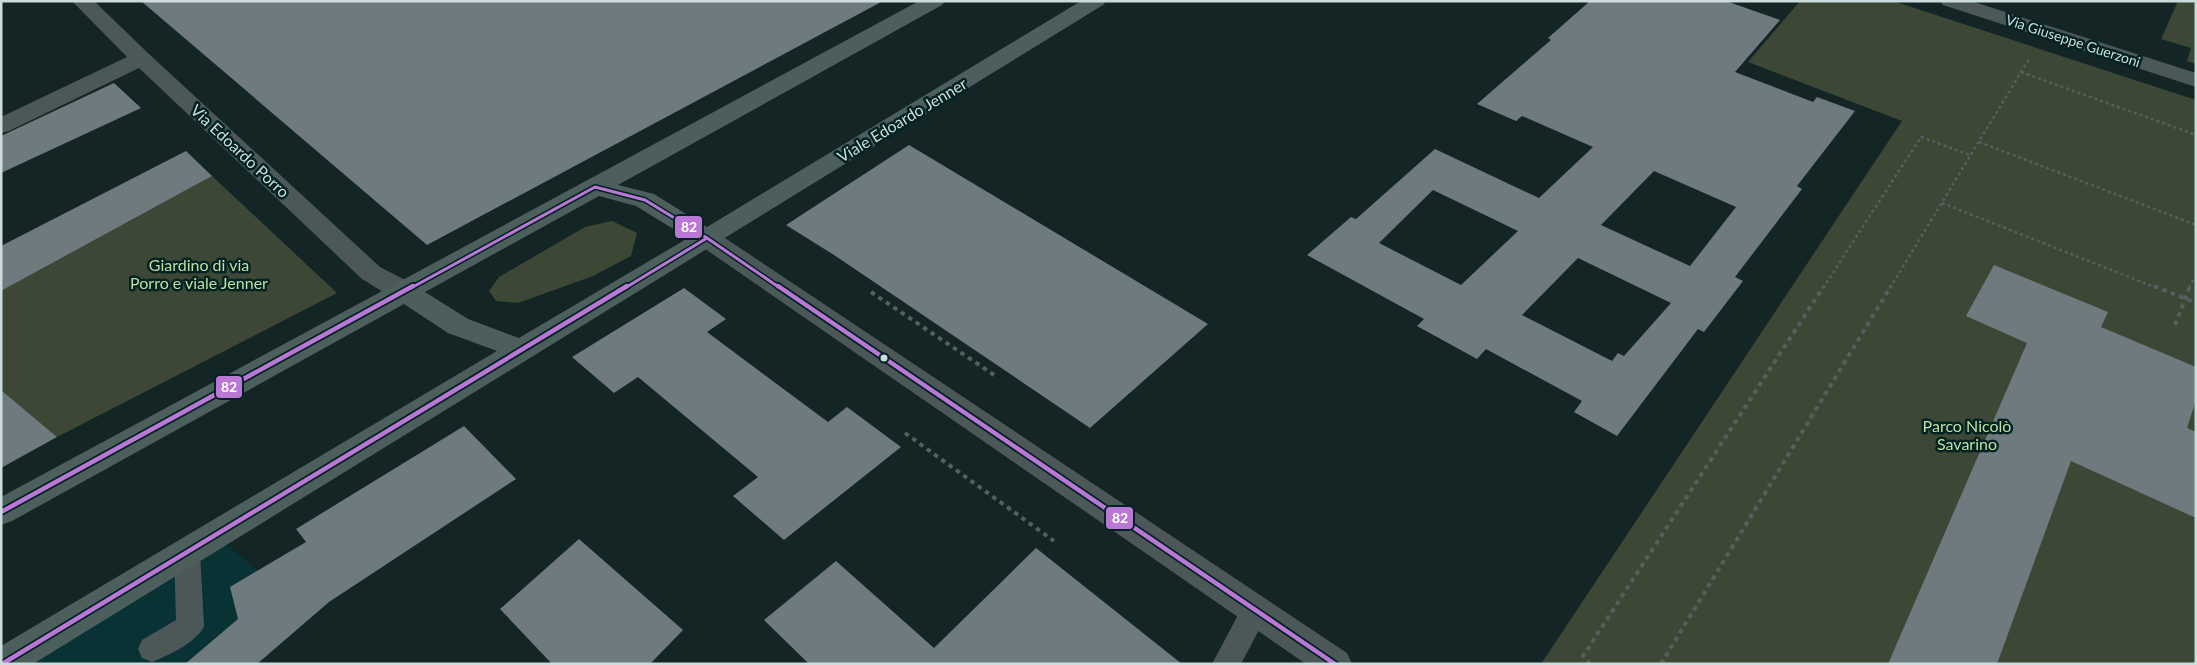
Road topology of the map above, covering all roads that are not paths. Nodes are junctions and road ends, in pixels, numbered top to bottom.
1 (82, 1) edge
2 (935, 1) edge
3 (1096, 1) edge
4 (1950, 1) edge
5 (141, 59) junction
6 (2196, 80) edge
7 (1, 126) edge
8 (595, 188) junction
9 (708, 238) junction
10 (404, 291) junction
11 (522, 350) junction
12 (1, 512) edge
13 (187, 552) junction
14 (1256, 609) junction
15 (152, 649) dead end
16 (2, 664) edge
17 (1226, 664) edge
18 (1335, 664) edge

1 - 5 street, Via Edoardo Porro
2 - 8 main road
3 - 9 main road, Viale Edoardo Jenner
4 - 6 street, Via Giuseppe Guerzoni
5 - 7 street
5 - 10 street, Via Edoardo Porro
8 - 9 main road
8 - 10 main road
9 - 11 main road, Viale Edoardo Jenner
9 - 14 street
10 - 11 main road
10 - 12 main road
11 - 13 main road, Viale Edoardo Jenner
13 - 15 lane
13 - 16 main road, Viale Edoardo Jenner
14 - 17 lane
14 - 18 street

